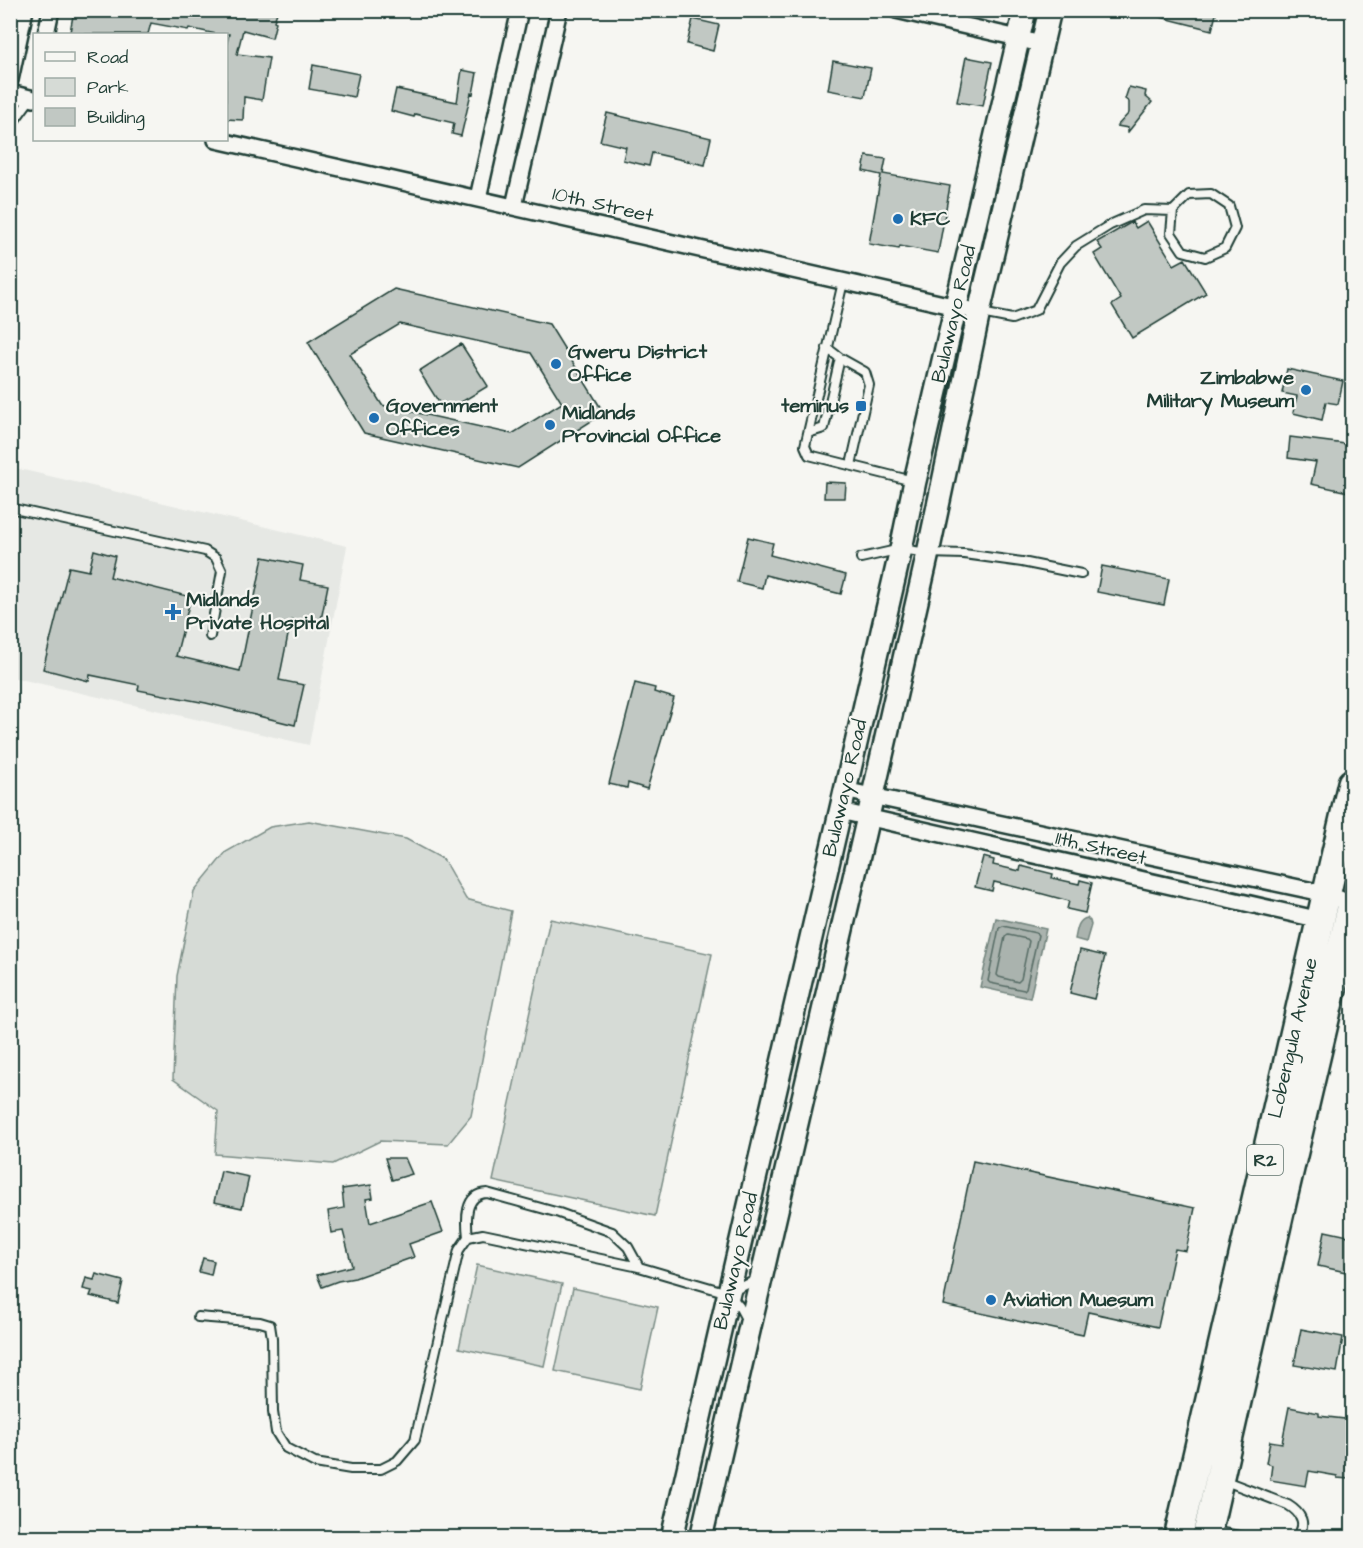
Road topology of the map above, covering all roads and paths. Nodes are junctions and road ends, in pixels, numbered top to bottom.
1 (24, 10) edge
2 (51, 10) edge
3 (520, 10) edge
4 (559, 10) edge
5 (896, 10) edge
6 (1025, 10) edge
7 (1050, 10) edge
8 (46, 33) edge
9 (1018, 38) junction
10 (1043, 45) junction
11 (10, 80) edge
12 (10, 93) edge
13 (33, 99) edge
14 (10, 114) edge
15 (11, 128) edge
16 (221, 141) edge
17 (478, 198) junction
18 (514, 206) junction
19 (1173, 211) junction
20 (843, 282) junction
21 (956, 308) junction
22 (979, 312) junction
23 (827, 348) junction
24 (840, 358) junction
25 (808, 433) junction
26 (851, 465) junction
27 (915, 481) junction
28 (10, 508) edge
29 (901, 549) junction
30 (928, 553) junction
31 (861, 558) dead end
32 (1081, 574) dead end
33 (210, 636) dead end
34 (1353, 783) edge
35 (844, 790) junction
36 (870, 807) junction
37 (840, 812) junction
38 (1324, 907) junction
39 (1352, 913) edge
40 (468, 1237) junction
41 (639, 1267) junction
42 (762, 1277) junction
43 (728, 1293) junction
44 (198, 1317) dead end
45 (750, 1328) junction
46 (1219, 1479) junction
47 (1193, 1531) edge
48 (672, 1538) edge
49 (701, 1538) edge
50 (1250, 1538) edge
51 (1296, 1538) edge

1 - 11 street
2 - 8 street
3 - 17 street
4 - 18 street
5 - 9 street
6 - 9 street, Bulawayo Road
7 - 10 street, Bulawayo Road
9 - 10 street
9 - 21 street, Bulawayo Road
10 - 22 street, Bulawayo Road
12 - 13 street
13 - 15 lane
14 - 15 lane
16 - 17 street, 10th Street
17 - 18 street, 10th Street
18 - 20 street, 10th Street
19 - 19 lane
19 - 22 lane
20 - 21 street, 10th Street
20 - 23 lane
21 - 22 street, 10th Street
21 - 27 street, Bulawayo Road
22 - 30 street, Bulawayo Road
23 - 24 lane
23 - 25 lane
24 - 25 lane
24 - 26 lane
25 - 26 lane
26 - 27 lane
27 - 29 street, Bulawayo Road
28 - 33 lane
29 - 30 lane
29 - 31 lane
29 - 35 street, Bulawayo Road
30 - 32 lane
30 - 36 street, Bulawayo Road
34 - 38 highway, Lobengula Avenue / R2
35 - 36 street, 11th Street
35 - 37 street, Bulawayo Road
36 - 37 street, 11th Street
36 - 38 street, 11th Street
36 - 38 street, 11th Street
36 - 42 street, Bulawayo Road
37 - 43 street, Bulawayo Road
38 - 39 street, 11th Street
38 - 39 street, 11th Street
38 - 47 highway, Lobengula Avenue / R2
39 - 46 highway, Lobengula Avenue / R2
40 - 41 lane
40 - 41 lane
40 - 44 lane
41 - 43 lane
42 - 43 lane
42 - 45 street, Bulawayo Road
43 - 45 lane
43 - 48 street, Bulawayo Road
45 - 49 street, Bulawayo Road
46 - 47 highway, Lobengula Avenue / R2
46 - 51 lane
47 - 50 lane

